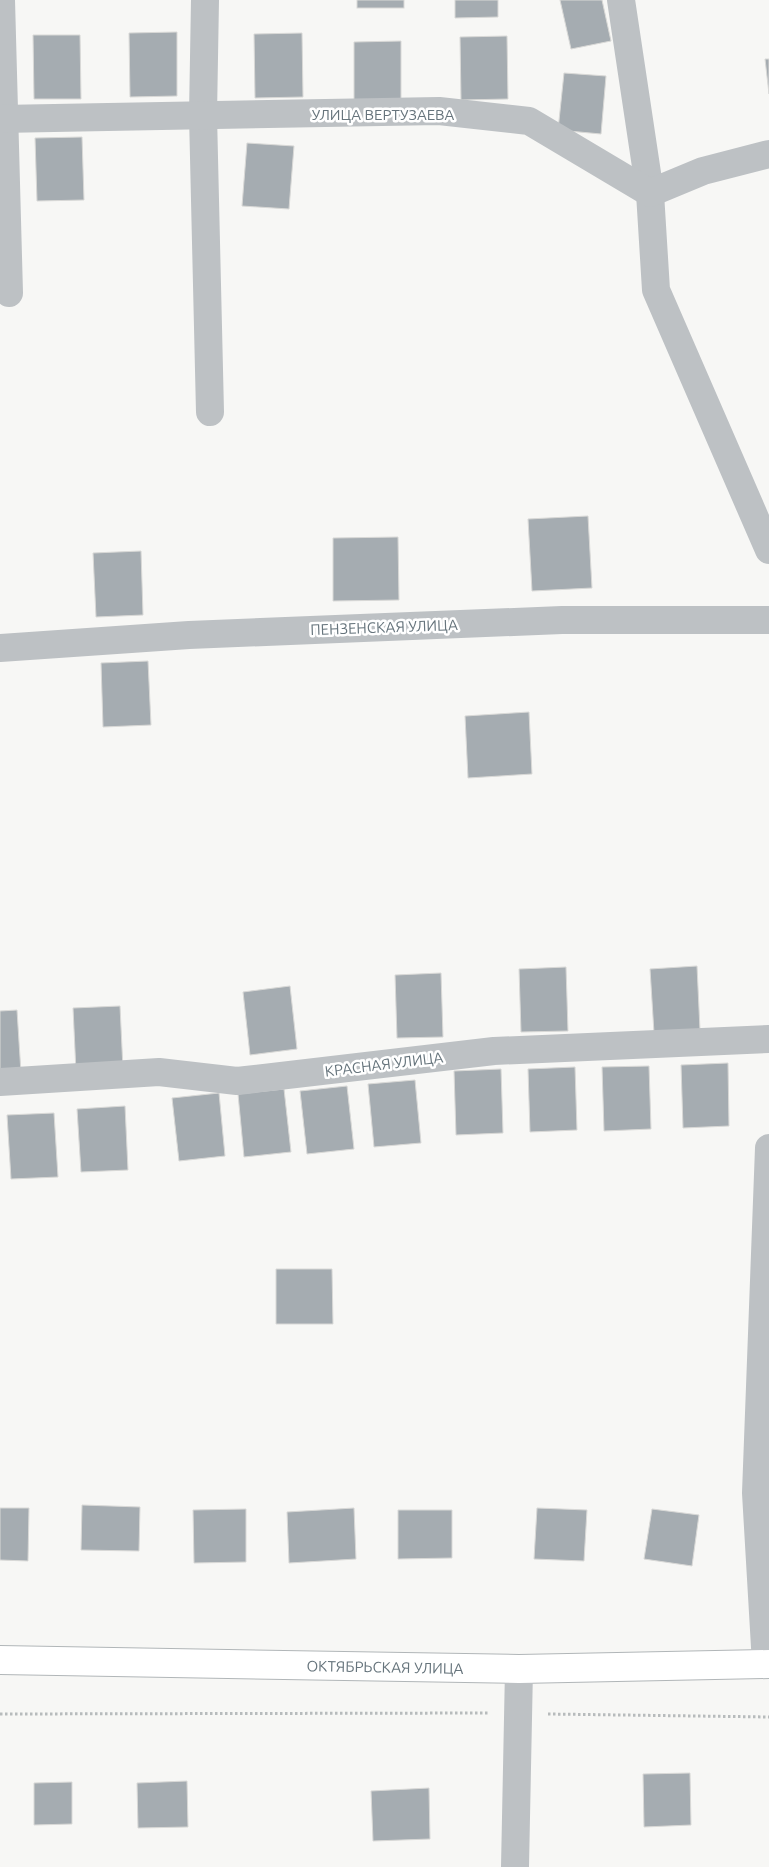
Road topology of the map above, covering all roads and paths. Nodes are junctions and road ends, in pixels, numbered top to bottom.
1 (1, 0) edge
2 (205, 0) edge
3 (620, 0) edge
4 (202, 115) junction
5 (2, 119) edge
6 (769, 154) edge
7 (650, 193) junction
8 (9, 293) dead end
9 (210, 412) dead end
10 (769, 550) edge
11 (769, 620) edge
12 (0, 648) edge
13 (769, 1039) edge
14 (0, 1082) edge
15 (769, 1148) edge
16 (0, 1660) edge
17 (768, 1664) edge
18 (519, 1669) junction
19 (518, 1713) junction
20 (0, 1714) edge
21 (769, 1717) edge
22 (515, 1867) edge

1 - 5 street
2 - 4 street
3 - 7 street
4 - 5 street, УЛИЦА ВЕРТУЗАЕВА
4 - 7 street, УЛИЦА ВЕРТУЗАЕВА
4 - 9 street
5 - 8 street
6 - 7 street
7 - 10 street
11 - 12 street, ПЕНЗЕНСКАЯ УЛИЦА
13 - 14 street, КРАСНАЯ УЛИЦА
15 - 17 street
16 - 18 main road, ОКТЯБРЬСКАЯ УЛИЦА
17 - 18 main road, ОКТЯБРЬСКАЯ УЛИЦА
18 - 19 street
19 - 20 path
19 - 21 path
19 - 22 street

